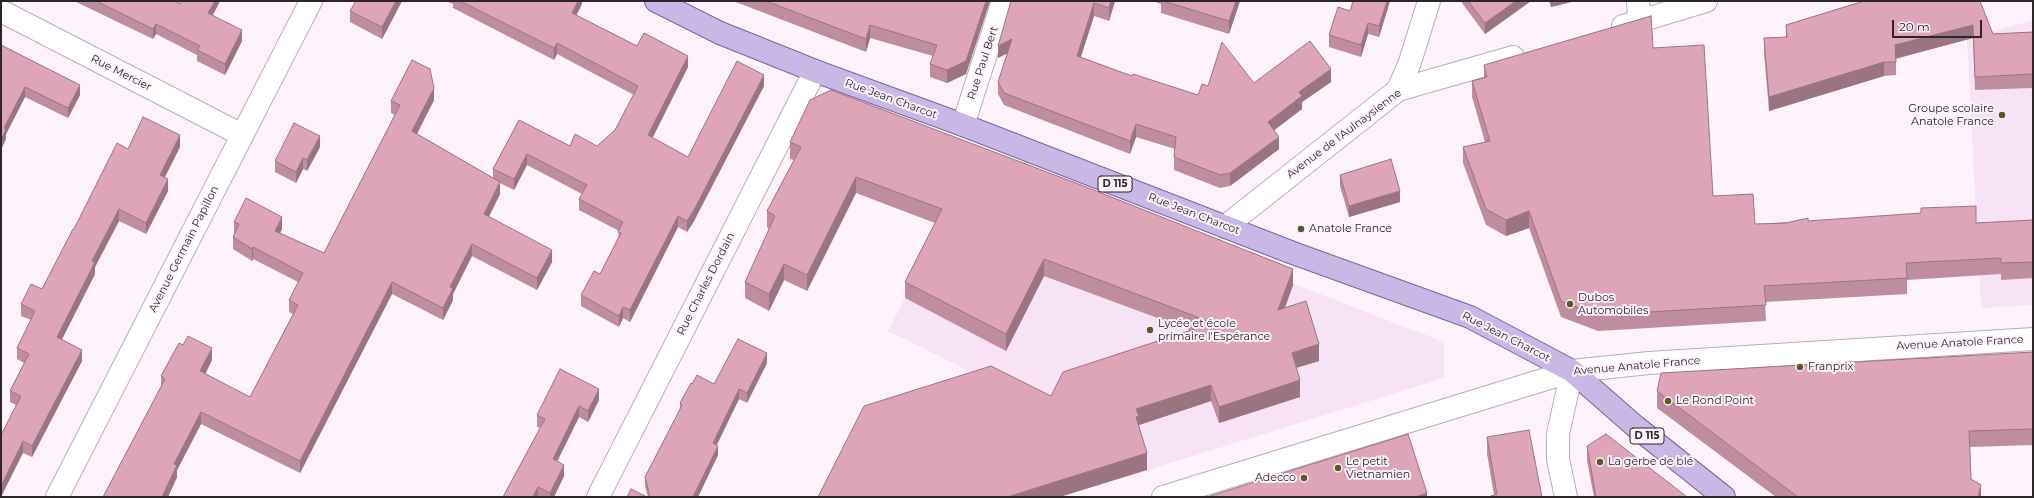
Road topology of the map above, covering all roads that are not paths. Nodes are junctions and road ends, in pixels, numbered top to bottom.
1 (311, 1) edge
2 (656, 1) edge
3 (1003, 1) edge
4 (1429, 1) edge
5 (1706, 1) edge
6 (1, 11) edge
7 (1639, 11) edge
8 (1602, 32) edge
9 (1534, 51) edge
10 (815, 71) junction
11 (1398, 90) junction
12 (963, 125) junction
13 (242, 135) junction
14 (1226, 226) junction
15 (2033, 339) edge
16 (1572, 371) junction
17 (57, 497) edge
18 (598, 497) edge
19 (1163, 497) edge
20 (1566, 497) edge
21 (1724, 497) edge

1 - 13 street, Avenue Germain Papillon
2 - 10 main road, Rue Jean Charcot / D 115
3 - 12 street, Rue Paul Bert
4 - 11 street
5 - 7 street
6 - 13 street, Rue Mercier
7 - 8 street
9 - 11 street, Avenue de l'Aulnaysienne
10 - 12 main road, Rue Jean Charcot / D 115
10 - 18 street, Rue Charles Dordain
11 - 14 street, Avenue de l'Aulnaysienne
12 - 14 main road, Rue Jean Charcot / D 115
13 - 17 street, Avenue Germain Papillon
14 - 16 main road, Rue Jean Charcot / D 115
15 - 16 street, Avenue Anatole France
16 - 19 street, Avenue Anatole France
16 - 20 street
16 - 21 main road, D 115

